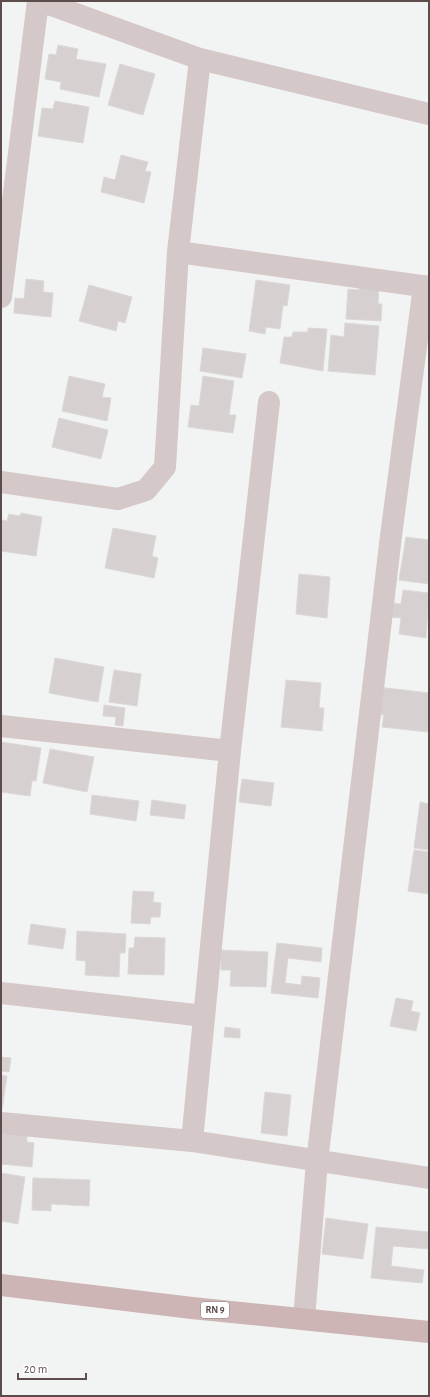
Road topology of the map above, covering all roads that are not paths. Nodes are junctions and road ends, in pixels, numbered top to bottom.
1 (39, 1) edge
2 (200, 59) junction
3 (429, 114) edge
4 (178, 252) junction
5 (426, 286) edge
6 (1, 297) edge
7 (269, 402) dead end
8 (1, 482) edge
9 (1, 726) edge
10 (230, 751) junction
11 (1, 993) edge
12 (204, 1016) junction
13 (1, 1123) edge
14 (192, 1141) junction
15 (317, 1162) junction
16 (429, 1178) edge
17 (1, 1285) edge
18 (304, 1318) junction
19 (429, 1332) edge

1 - 2 street
1 - 6 street
2 - 3 street
2 - 4 street
4 - 5 street
4 - 8 street
5 - 15 street
7 - 10 street
9 - 10 street
10 - 12 street
11 - 12 street
12 - 14 street
13 - 14 street
14 - 15 street
15 - 16 street
15 - 18 street
17 - 18 main road, RN 9
18 - 19 main road, RN 9

